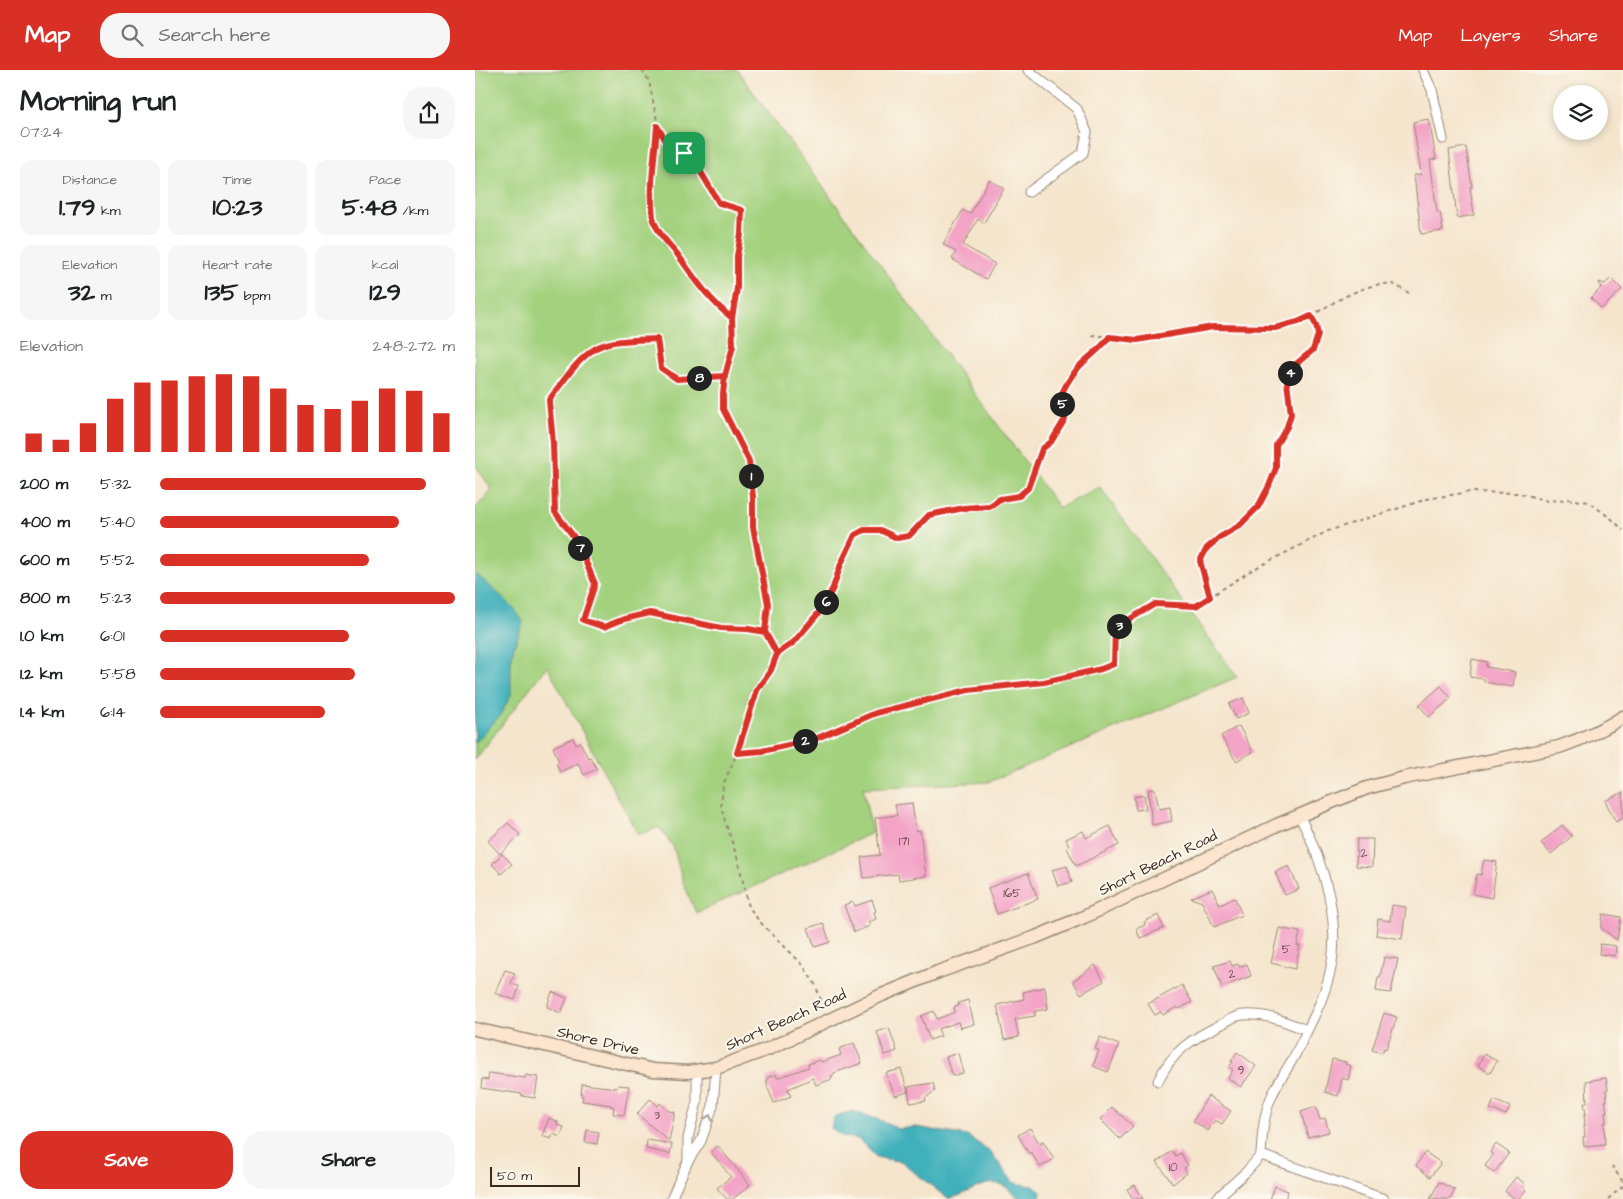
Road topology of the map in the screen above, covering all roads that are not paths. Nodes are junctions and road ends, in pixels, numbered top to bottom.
1 (1028, 70) edge
2 (1423, 70) edge
3 (1443, 139) dead end
4 (1029, 192) dead end
5 (1623, 718) edge
6 (1299, 815) junction
7 (475, 1029) edge
8 (1307, 1030) junction
9 (716, 1068) junction
10 (697, 1071) junction
11 (1158, 1081) dead end
12 (1261, 1155) junction
13 (688, 1161) junction
14 (671, 1199) edge
15 (1216, 1199) edge
16 (1384, 1199) edge

1 - 4 street
2 - 3 street
5 - 6 main road, Short Beach Road
6 - 8 street
6 - 9 main road, Short Beach Road
7 - 10 main road, Shore Drive
8 - 11 street
8 - 12 street
9 - 10 main road, Shore Drive
13 -> 9 street
10 - 13 street
12 - 15 street
12 - 16 street
13 - 14 street

